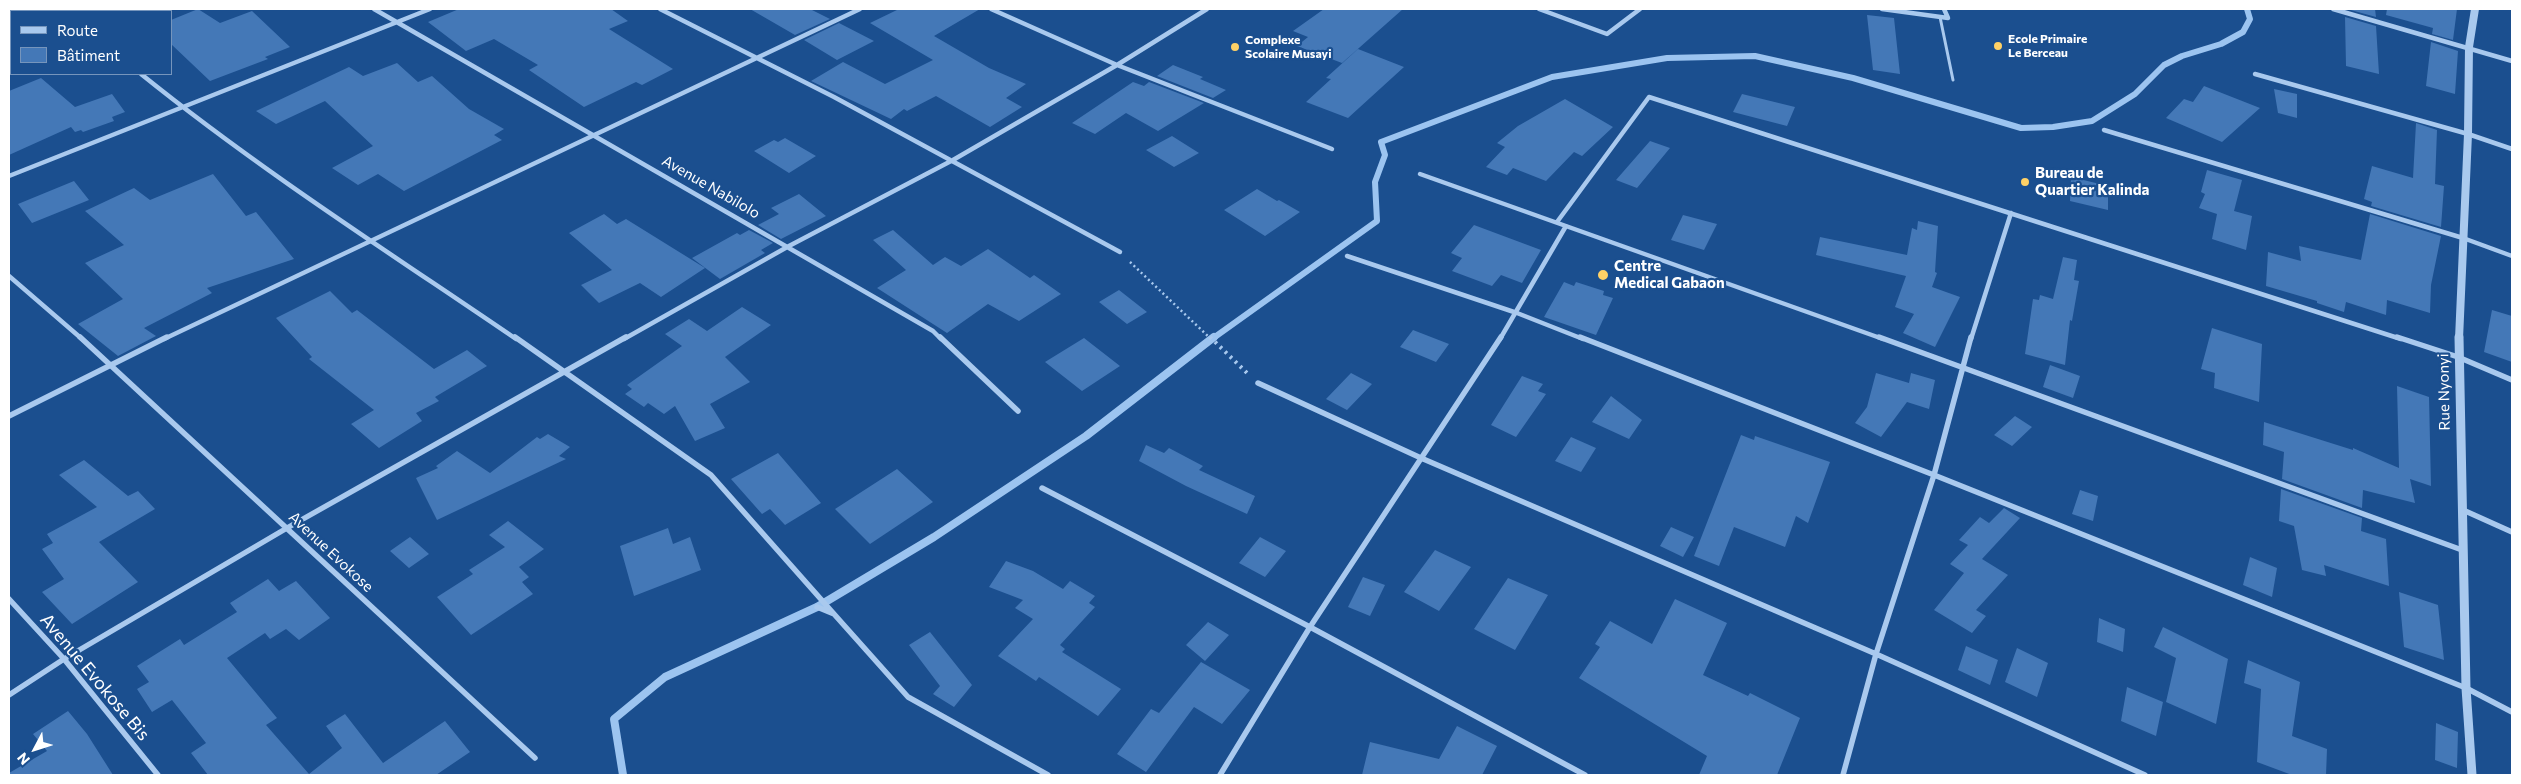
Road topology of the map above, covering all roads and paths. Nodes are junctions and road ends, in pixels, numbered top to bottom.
1 (374, 9) edge
2 (430, 9) edge
3 (660, 9) edge
4 (860, 9) edge
5 (991, 9) edge
6 (1208, 9) edge
7 (1539, 9) edge
8 (1640, 9) edge
9 (1882, 9) edge
10 (1944, 9) edge
11 (2332, 9) edge
12 (2475, 9) edge
13 (1940, 17) junction
14 (396, 22) junction
15 (2469, 47) junction
16 (759, 57) junction
17 (2512, 61) edge
18 (1117, 65) junction
19 (2254, 74) dead end
20 (142, 75) edge
21 (1953, 80) dead end
22 (182, 107) junction
23 (2104, 130) dead end
24 (2468, 134) junction
25 (594, 135) junction
26 (1332, 149) dead end
27 (2512, 149) edge
28 (953, 160) junction
29 (1420, 174) dead end
30 (9, 176) edge
31 (2010, 213) junction
32 (1557, 222) junction
33 (1566, 226) junction
34 (2463, 238) junction
35 (372, 241) junction
36 (789, 246) junction
37 (1120, 252) joint
38 (1347, 256) dead end
39 (2512, 256) edge
40 (9, 276) edge
41 (1517, 313) junction
42 (2458, 357) junction
43 (110, 364) junction
44 (1962, 367) junction
45 (567, 373) junction
46 (2512, 380) edge
47 (1258, 383) joint
48 (1018, 411) dead end
49 (9, 416) edge
50 (1421, 458) junction
51 (1934, 475) junction
52 (1042, 488) dead end
53 (2462, 509) junction
54 (287, 528) junction
55 (2512, 532) edge
56 (2462, 550) junction
57 (9, 599) edge
58 (817, 608) dead end
59 (834, 614) junction
60 (1310, 627) junction
61 (1876, 654) junction
62 (64, 659) junction
63 (2466, 688) junction
64 (9, 695) edge
65 (2512, 712) edge
66 (535, 758) dead end
67 (158, 775) edge
68 (1048, 775) edge
69 (1220, 775) edge
70 (1585, 775) edge
71 (1843, 775) edge
72 (2144, 775) edge
73 (2472, 775) edge

1 - 14 street, Avenue Nabilolo
2 - 14 street
3 - 16 street
4 - 16 street
5 - 18 street
6 - 18 street
7 - 8 street
9 - 13 street
10 - 13 street
11 - 15 street
12 - 15 street, Rue Nyonyi
13 - 21 lane
14 - 22 street
14 - 25 street, Avenue Nabilolo
15 - 17 street
15 - 24 street, Rue Nyonyi
16 - 25 street
16 - 28 street
18 - 26 street
18 - 28 street
19 - 24 street
20 - 22 street
22 - 30 street
22 - 35 street
23 - 34 street
24 - 27 street
24 - 34 street, Rue Nyonyi
25 - 35 street
25 - 36 street, Avenue Nabilolo
28 - 36 street
28 - 37 street
29 - 32 street
31 - 32 street
31 - 42 street
31 - 44 street
32 - 33 street
33 - 41 street
33 - 44 street
34 - 39 street
34 - 42 street, Rue Nyonyi
35 - 43 street
35 - 45 street
36 - 45 street
36 - 48 street, Avenue Nabilolo
37 - 47 path
38 - 41 street
40 - 43 street, Avenue Evokose
41 - 50 street
41 - 51 street
42 - 46 street
42 - 53 street, Rue Nyonyi
43 - 49 street
43 - 54 street, Avenue Evokose
44 - 51 street
44 - 56 street
45 - 54 street
45 - 59 street
47 - 50 street
50 - 60 street
50 - 61 street
51 - 61 street
51 - 63 street
52 - 60 street
53 - 55 street
53 - 56 street, Rue Nyonyi
54 - 62 street
54 - 66 street, Avenue Evokose
56 - 63 street, Rue Nyonyi
57 - 62 street, Avenue Evokose Bis
58 - 59 street
59 - 68 street
60 - 69 street
60 - 70 street
61 - 71 street
61 - 72 street
62 - 64 street
62 - 67 street, Avenue Evokose Bis
63 - 65 street
63 - 73 street, Rue Nyonyi

